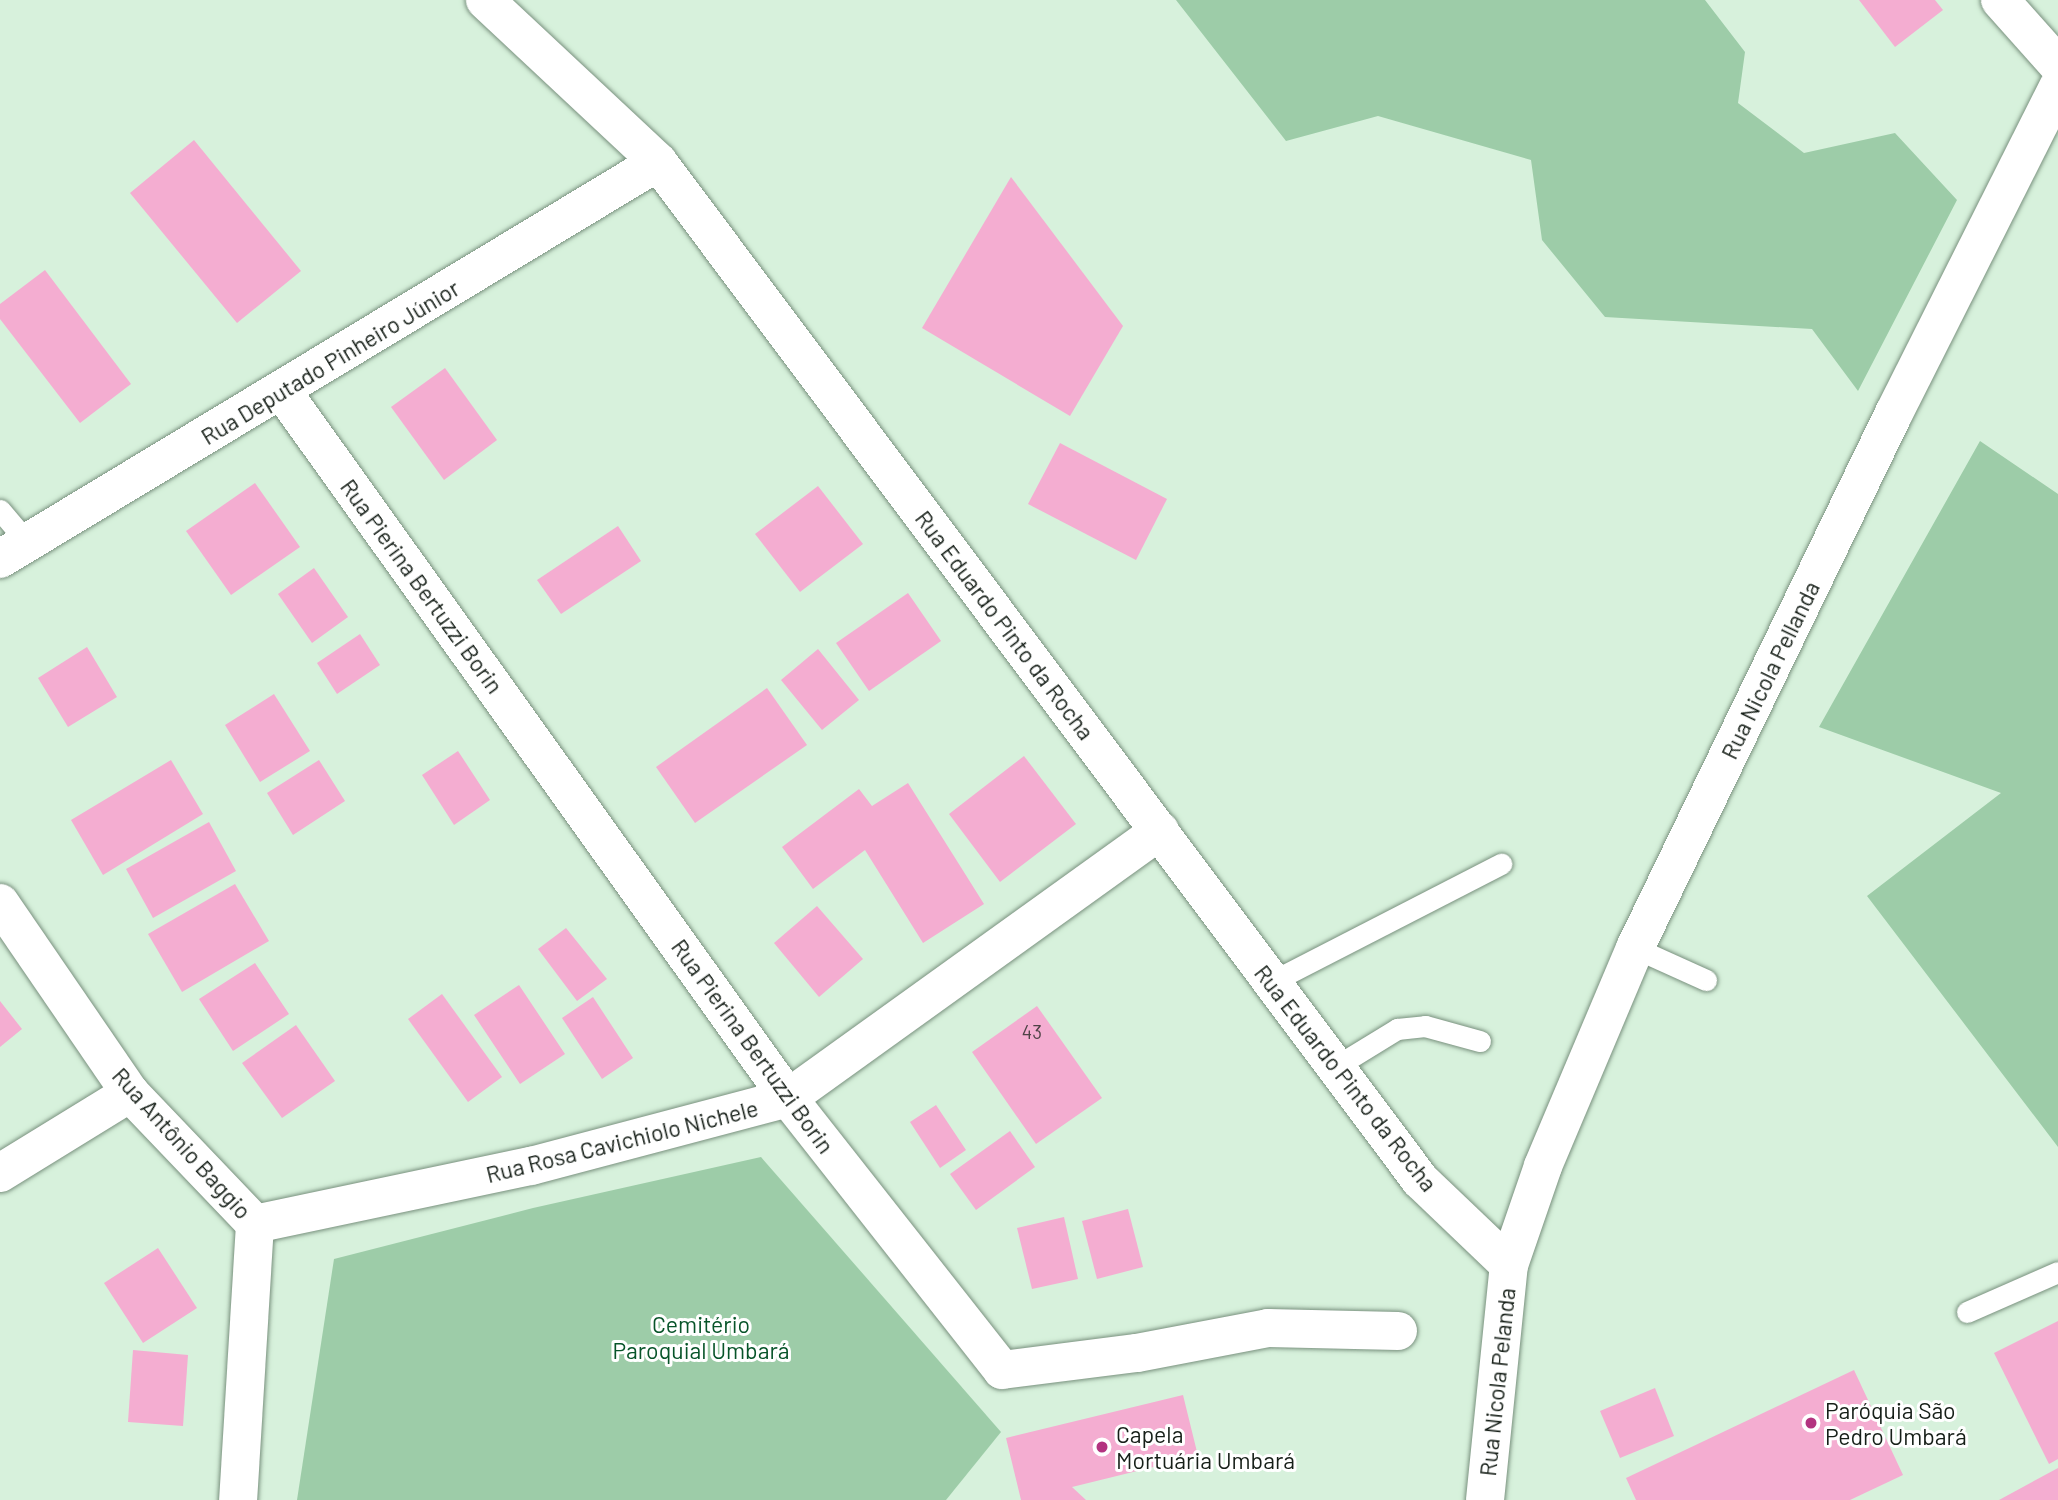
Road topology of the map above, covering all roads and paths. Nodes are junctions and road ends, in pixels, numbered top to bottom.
1 (485, 0) edge
2 (2000, 0) edge
3 (2058, 65) edge
4 (2058, 87) edge
5 (658, 162) junction
6 (282, 391) junction
7 (0, 510) edge
8 (14, 551) edge
9 (1160, 831) junction
10 (1501, 864) dead end
11 (0, 903) edge
12 (1635, 948) junction
13 (1706, 980) dead end
14 (1271, 982) junction
15 (1480, 1041) dead end
16 (1335, 1067) junction
17 (130, 1093) junction
18 (788, 1098) junction
19 (0, 1173) edge
20 (255, 1224) junction
21 (1509, 1265) junction
22 (2058, 1272) edge
23 (1967, 1312) dead end
24 (1398, 1331) dead end
25 (238, 1500) edge
26 (1485, 1500) edge

1 - 5 street, Rua Eduardo Pinto da Rocha
2 - 3 street
4 - 12 street, Rua Nicola Pellanda
5 - 6 street, Rua Deputado Pinheiro Júnior
5 - 9 street, Rua Eduardo Pinto da Rocha
6 - 8 street, Rua Deputado Pinheiro Júnior
6 - 18 street, Rua Pierina Bertuzzi Borin
7 - 8 lane
9 - 14 street, Rua Eduardo Pinto da Rocha
9 - 18 street, Rua Rosa Cavichiolo Nichele
10 - 14 lane
11 - 17 street, Rua Antônio Baggio
12 - 13 lane
12 - 21 street, Rua Nicola Pellanda
14 - 16 street, Rua Eduardo Pinto da Rocha
15 - 16 lane
16 - 21 street, Rua Eduardo Pinto da Rocha
17 - 19 street
17 - 20 street, Rua Antônio Baggio
18 - 20 street, Rua Rosa Cavichiolo Nichele
18 - 24 street, Rua Pierina Bertuzzi Borin
20 - 25 street, Rua Antônio Baggio
21 - 26 street, Rua Nicola Pelanda
22 - 23 lane

